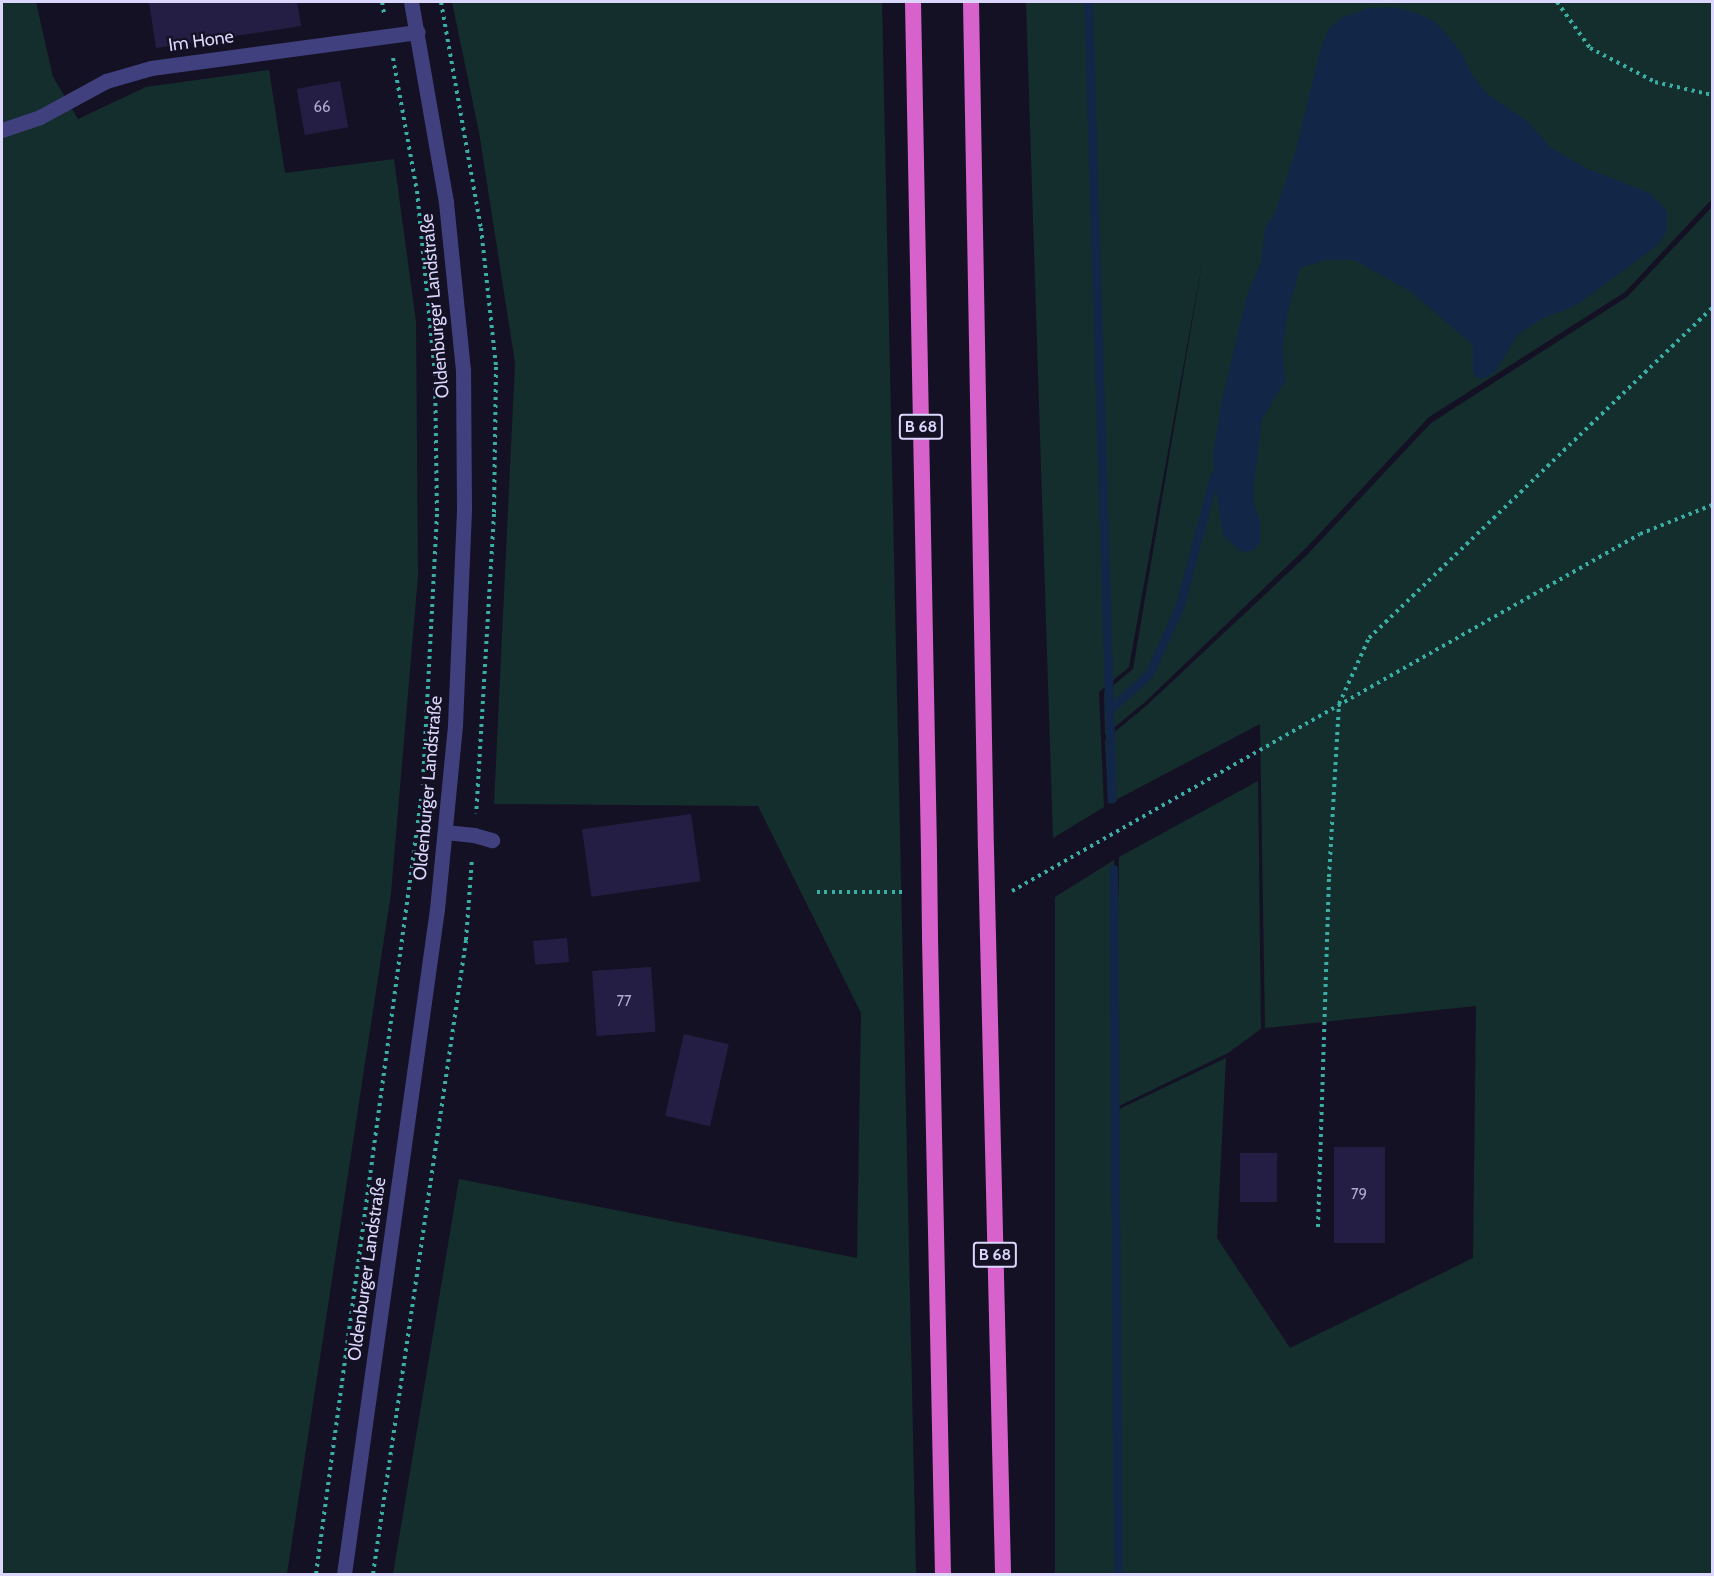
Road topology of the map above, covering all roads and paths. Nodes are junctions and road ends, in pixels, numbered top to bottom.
1 (382, 2) edge
2 (411, 2) edge
3 (441, 2) edge
4 (913, 2) edge
5 (971, 2) edge
6 (1557, 2) edge
7 (447, 26) dead end
8 (418, 32) junction
9 (389, 36) junction
10 (1713, 95) edge
11 (2, 130) edge
12 (1713, 308) edge
13 (1713, 505) edge
14 (1339, 704) junction
15 (445, 832) junction
16 (492, 840) dead end
17 (1000, 891) dead end
18 (817, 892) dead end
19 (909, 892) dead end
20 (1318, 1227) dead end
21 (316, 1575) edge
22 (344, 1575) edge
23 (943, 1575) edge
24 (1002, 1575) edge

1 - 9 path
2 - 8 street, Oldenburger Landstraße
3 - 7 path
4 - 23 highway, B 68, bridge
5 - 24 highway, B 68, bridge
6 - 10 path
8 - 9 street, Im Hone
8 - 15 street, Oldenburger Landstraße
9 - 11 street, Im Hone
9 - 21 path
12 - 14 path
13 - 14 path
14 - 17 path
14 - 20 path
15 - 16 street
15 - 22 street, Oldenburger Landstraße
18 - 19 path

